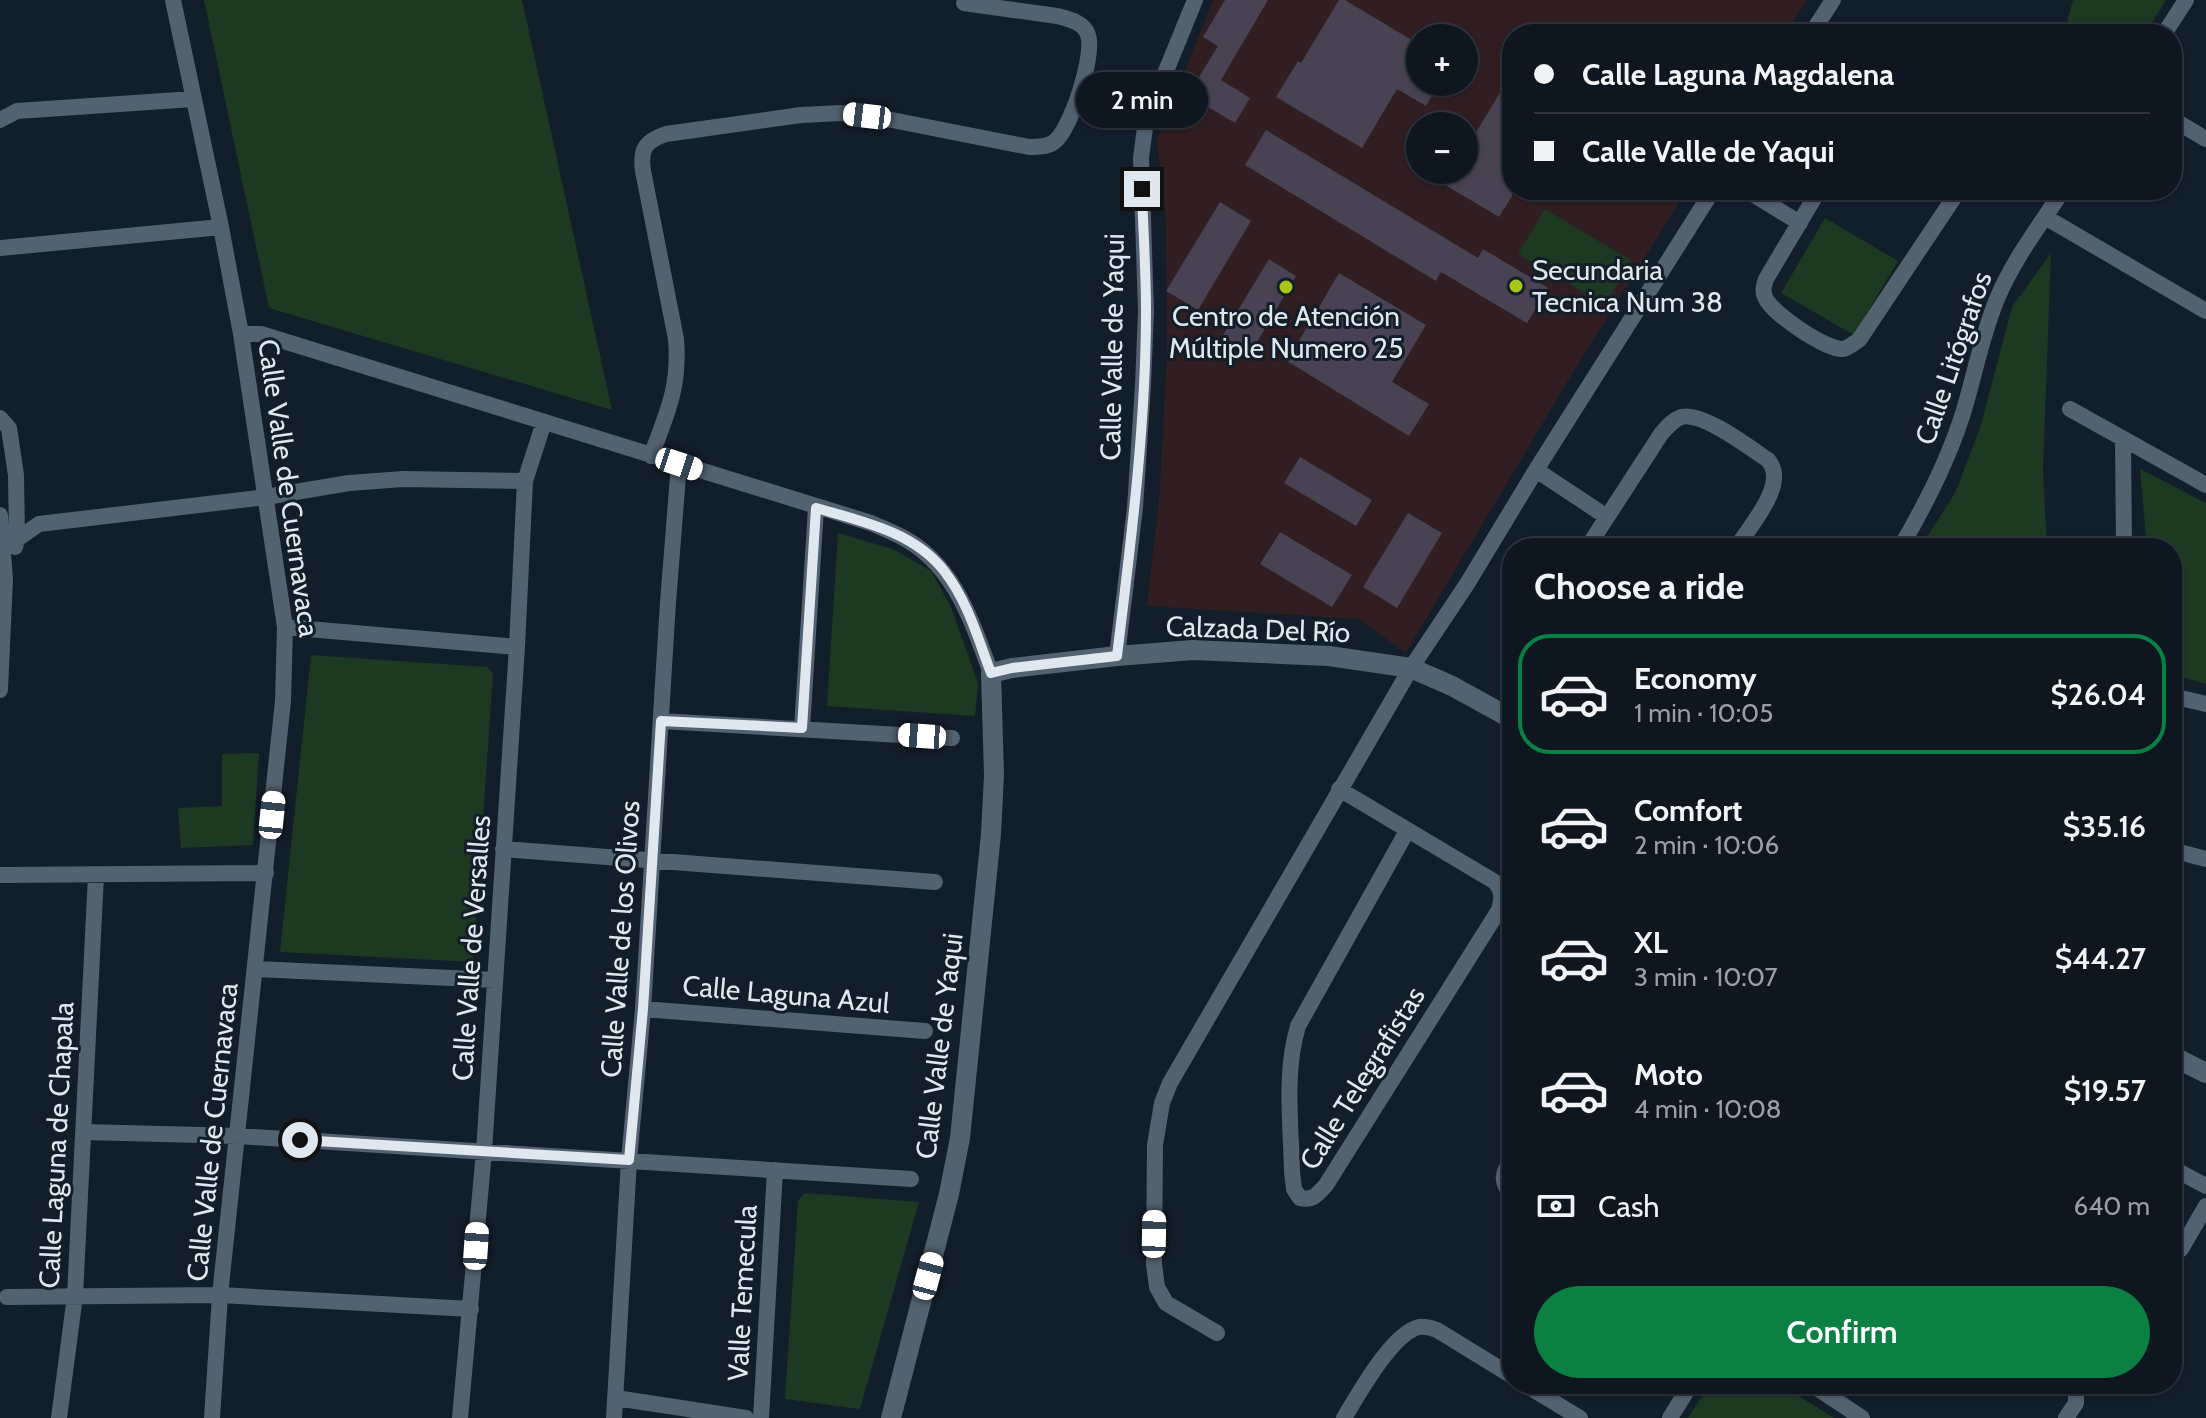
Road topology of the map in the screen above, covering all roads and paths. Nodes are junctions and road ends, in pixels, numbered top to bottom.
1 (173, 0) edge
2 (1195, 0) edge
3 (1833, 0) edge
4 (2186, 0) edge
5 (964, 3) dead end
6 (1817, 24) edge
7 (2170, 24) edge
8 (193, 99) junction
9 (0, 120) edge
10 (2182, 125) edge
11 (2206, 139) edge
12 (1707, 200) edge
13 (1762, 200) edge
14 (1813, 200) edge
15 (1952, 200) edge
16 (2056, 200) edge
17 (2045, 217) junction
18 (1800, 223) junction
19 (221, 227) junction
20 (0, 248) edge
21 (2206, 311) edge
22 (241, 334) junction
23 (2070, 409) dead end
24 (0, 418) edge
25 (544, 422) junction
26 (2123, 441) junction
27 (651, 456) junction
28 (679, 464) junction
29 (1536, 470) junction
30 (525, 481) junction
31 (2206, 485) edge
32 (266, 497) junction
33 (816, 508) junction
34 (0, 515) edge
35 (1607, 517) junction
36 (1593, 538) edge
37 (1742, 538) edge
38 (1906, 538) edge
39 (2124, 538) edge
40 (17, 539) junction
41 (1, 551) edge
42 (5, 579) junction
43 (285, 627) junction
44 (517, 647) junction
45 (1117, 656) junction
46 (1411, 668) junction
47 (991, 673) junction
48 (0, 690) edge
49 (2182, 698) edge
50 (2206, 704) edge
51 (1502, 714) edge
52 (661, 721) junction
53 (802, 728) junction
54 (952, 738) dead end
55 (1339, 789) junction
56 (1407, 831) junction
57 (503, 849) junction
58 (2182, 853) edge
59 (2206, 859) edge
60 (652, 860) junction
61 (266, 873) junction
62 (0, 875) edge
63 (96, 875) junction
64 (935, 882) dead end
65 (256, 969) junction
66 (495, 980) junction
67 (643, 1009) junction
68 (925, 1031) dead end
69 (2182, 1061) edge
70 (2206, 1073) edge
71 (84, 1132) junction
72 (238, 1136) junction
73 (484, 1151) junction
74 (629, 1160) junction
75 (775, 1170) junction
76 (2182, 1173) edge
77 (911, 1179) dead end
78 (2206, 1186) edge
79 (2206, 1206) edge
80 (2182, 1247) edge
81 (220, 1295) junction
82 (75, 1296) junction
83 (7, 1297) dead end
84 (471, 1309) junction
85 (1217, 1333) dead end
86 (1502, 1370) edge
87 (1540, 1394) edge
88 (1685, 1394) edge
89 (1826, 1394) edge
90 (2077, 1394) edge
91 (616, 1398) junction
92 (59, 1418) edge
93 (212, 1418) edge
94 (460, 1418) edge
95 (614, 1418) edge
96 (746, 1418) edge
97 (761, 1418) edge
98 (891, 1418) edge
99 (1344, 1418) edge
100 (1580, 1418) edge
101 (1670, 1418) edge
102 (1862, 1418) edge
103 (2066, 1418) edge

1 - 8 street, Calle Valle de Cuernavaca
2 - 45 street, Calle Valle de Yaqui
3 - 6 street
4 - 7 street
5 - 27 street
8 - 9 street
8 - 19 street, Calle Valle de Cuernavaca
10 - 11 street
12 - 29 street
13 - 18 street
14 - 18 street
15 - 18 street
16 - 17 street, Calle Litógrafos
17 - 21 street
17 - 38 street, Calle Litógrafos
19 - 20 street
19 - 22 street, Calle Valle de Cuernavaca
22 - 25 street
22 - 32 street, Calle Valle de Cuernavaca
23 - 26 street
24 - 40 street
25 - 27 street
25 - 30 street, Calle Valle de Versalles
26 - 31 street
26 - 39 street
27 - 28 street
28 - 33 street
28 - 52 street, Calle Valle de los Olivos
29 - 35 street
29 - 46 street
30 - 32 street
30 - 44 street, Calle Valle de Versalles
32 - 40 street
32 - 43 street, Calle Valle de Cuernavaca
33 - 47 street
33 - 53 street
34 - 41 street
35 - 36 street
35 - 37 street
40 - 41 street
40 - 42 street
41 - 42 street
42 - 48 street
43 - 44 street
43 - 61 street, Calle Valle de Cuernavaca
44 - 57 street, Calle Valle de Versalles
45 - 46 street, Calzada Del Río
45 - 47 street, Calzada Del Río
46 - 51 street, Calzada Del Río
46 - 55 street
47 - 98 street, Calle Valle de Yaqui
49 - 50 street
52 - 53 street
52 - 60 street, Calle Valle de los Olivos
53 - 54 street
55 - 56 street, Calle Telegrafistas
55 - 85 street
56 - 56 street, Calle Telegrafistas
57 - 60 street
57 - 66 street, Calle Valle de Versalles
58 - 59 street
60 - 64 street
60 - 67 street, Calle Valle de los Olivos
61 - 63 street
61 - 65 street, Calle Valle de Cuernavaca
62 - 63 street
63 - 71 street, Calle Laguna de Chapala
65 - 66 street
65 - 72 street, Calle Valle de Cuernavaca
66 - 73 street, Calle Valle de Versalles
67 - 68 street, Calle Laguna Azul
67 - 74 street, Calle Valle de los Olivos
69 - 70 street
71 - 72 street
71 - 82 street, Calle Laguna de Chapala
72 - 73 street
72 - 81 street, Calle Valle de Cuernavaca
73 - 74 street
73 - 84 street, Calle Valle de Versalles
74 - 75 street
74 - 91 street, Calle Valle de los Olivos
75 - 77 street
75 - 97 street, Valle Temecula
76 - 78 street
79 - 80 street
81 - 82 street
81 - 84 street
81 - 93 street, Calle Valle de Cuernavaca
82 - 83 street
82 - 92 street, Calle Laguna de Chapala
84 - 94 street, Calle Valle de Versalles
86 - 99 street
87 - 100 street
88 - 101 street
89 - 102 street
90 - 103 street
91 - 95 street, Calle Valle de los Olivos
91 - 96 street

